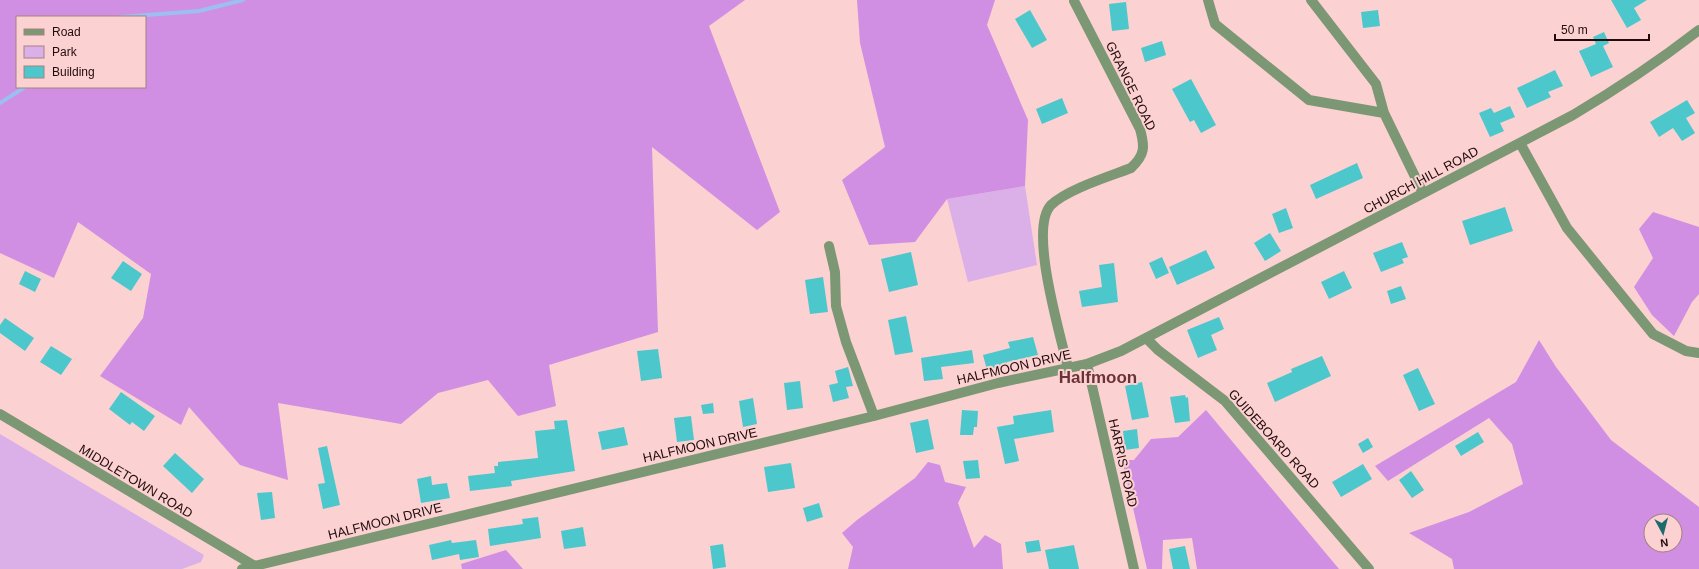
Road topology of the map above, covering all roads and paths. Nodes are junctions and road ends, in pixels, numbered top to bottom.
1 (1208, 0) edge
2 (1311, 0) edge
3 (1074, 1) dead end
4 (1699, 30) edge
5 (1384, 113) junction
6 (1520, 143) junction
7 (1424, 193) junction
8 (829, 246) dead end
9 (1147, 338) junction
10 (1699, 353) edge
11 (1087, 364) junction
12 (1068, 368) junction
13 (0, 414) edge
14 (874, 416) junction
15 (257, 568) edge
16 (242, 569) edge
17 (1134, 569) edge
18 (1369, 569) edge

1 - 5 street
2 - 5 street
3 - 12 street, GRANGE ROAD
4 - 6 street, CHURCH HILL ROAD
5 - 7 street
6 - 7 street, CHURCH HILL ROAD
6 - 10 street
7 - 9 street, CHURCH HILL ROAD
8 - 14 street
9 - 11 street, HALFMOON DRIVE
9 - 18 street, GUIDEBOARD ROAD
11 - 12 street, HALFMOON DRIVE
11 - 17 street, HARRIS ROAD
12 - 14 street, HALFMOON DRIVE
13 - 15 street, MIDDLETOWN ROAD
14 - 15 street, HALFMOON DRIVE
15 - 16 street, HALFMOON DRIVE

